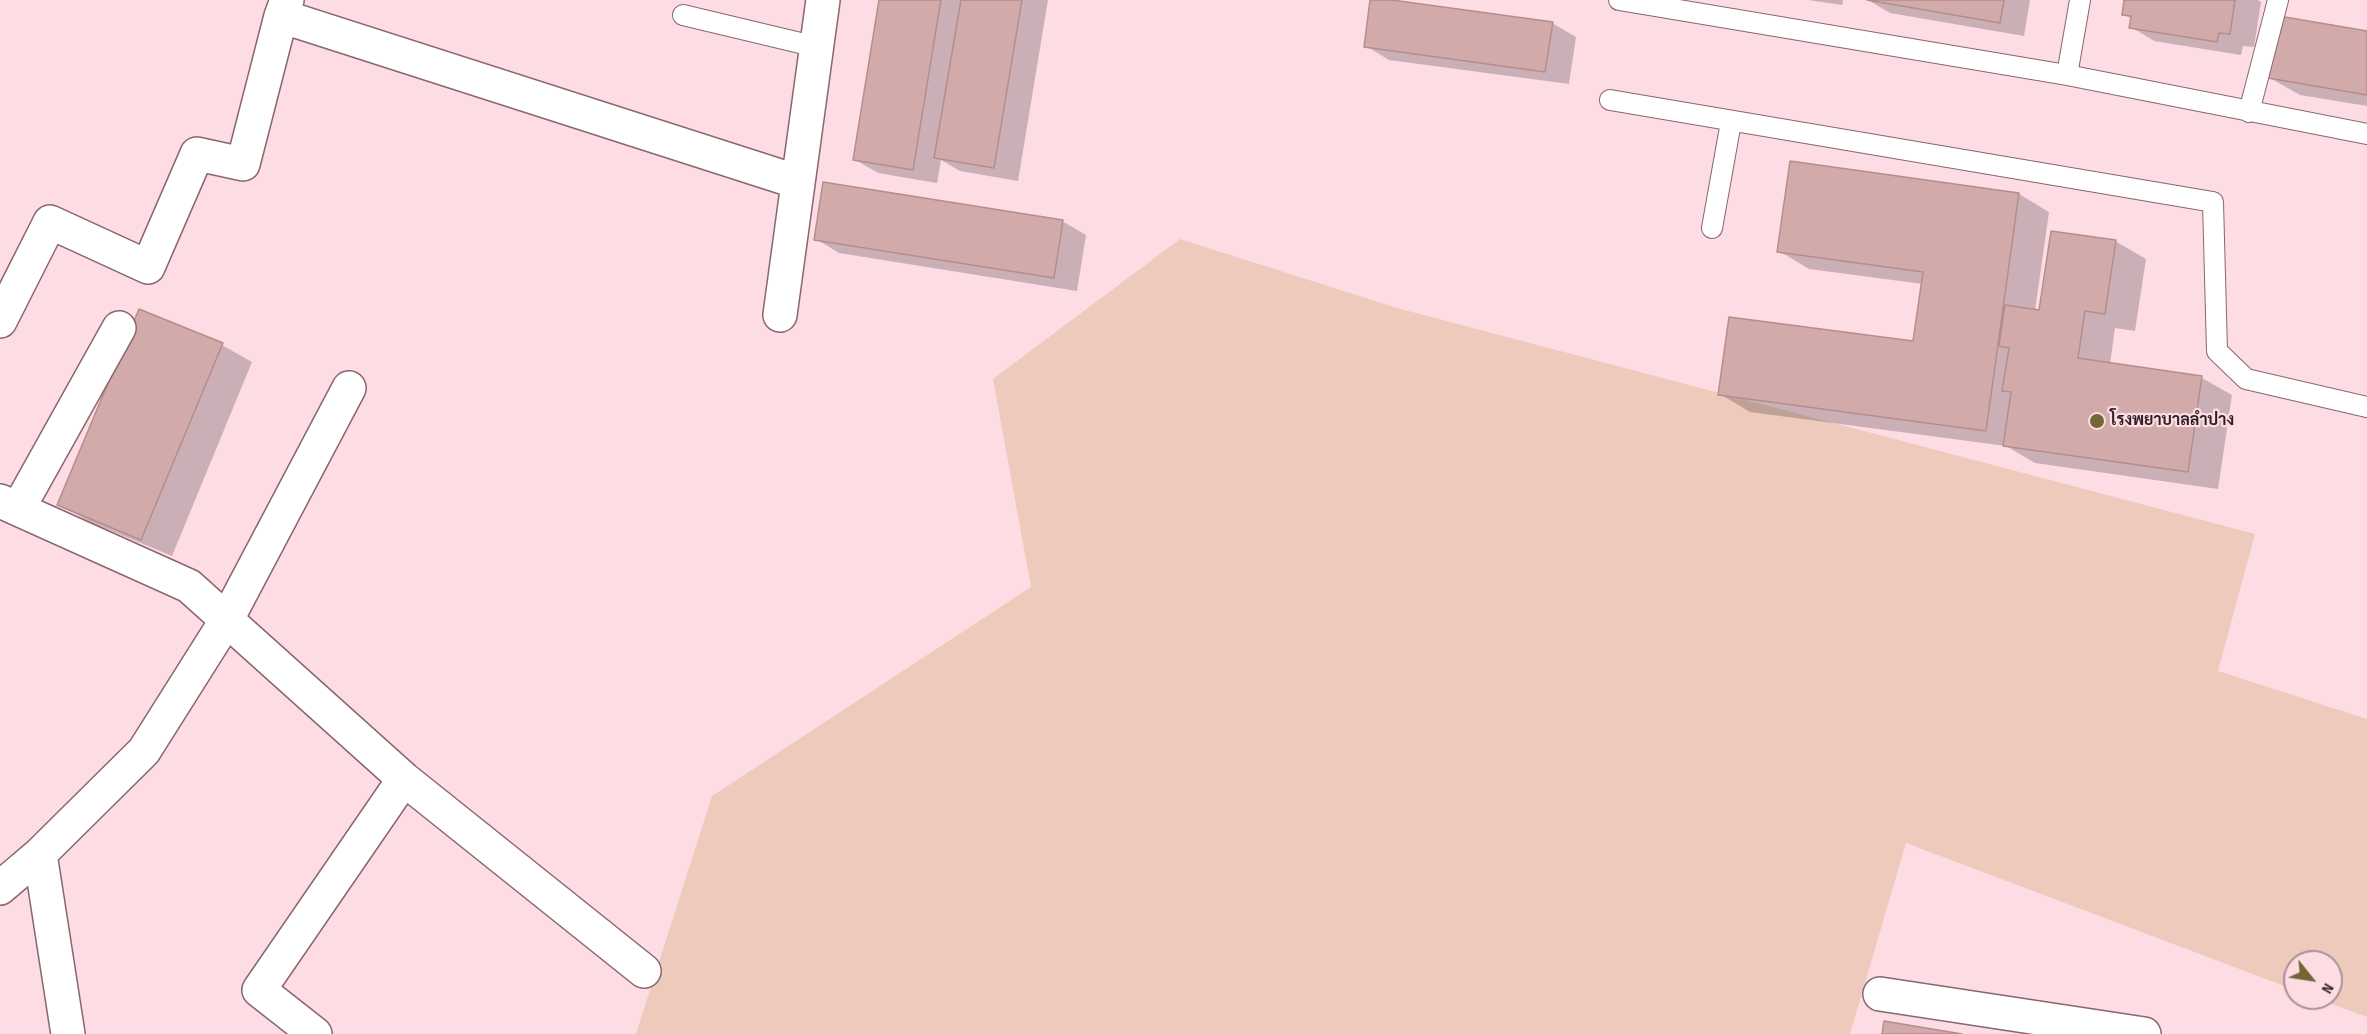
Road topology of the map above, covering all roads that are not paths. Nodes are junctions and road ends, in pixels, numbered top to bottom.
1 (823, 0) edge
2 (2080, 0) edge
3 (2278, 0) edge
4 (1629, 1) edge
5 (284, 8) edge
6 (683, 15) dead end
7 (817, 47) junction
8 (2067, 75) junction
9 (1610, 100) dead end
10 (2249, 112) junction
11 (1731, 122) junction
12 (2367, 134) edge
13 (798, 182) junction
14 (1712, 228) dead end
15 (780, 315) dead end
16 (0, 321) edge
17 (119, 328) dead end
18 (350, 388) dead end
19 (2367, 406) edge
20 (9, 505) edge
21 (226, 621) junction
22 (404, 779) junction
23 (40, 854) junction
24 (0, 888) edge
25 (644, 971) dead end
26 (1880, 994) dead end
27 (68, 1034) edge
28 (315, 1034) edge
29 (2144, 1034) edge

1 - 7 street
2 - 8 lane
3 - 10 lane
4 - 8 lane
5 - 13 street
5 - 16 street
6 - 7 lane
7 - 13 street
8 - 10 lane
9 - 11 lane
10 - 12 lane
11 - 14 lane
11 - 19 lane
13 - 15 street
17 - 20 street
18 - 21 street
20 - 21 street
21 - 22 street
21 - 23 street
22 - 25 street
22 - 28 street
23 - 24 street
23 - 27 street
26 - 29 street

